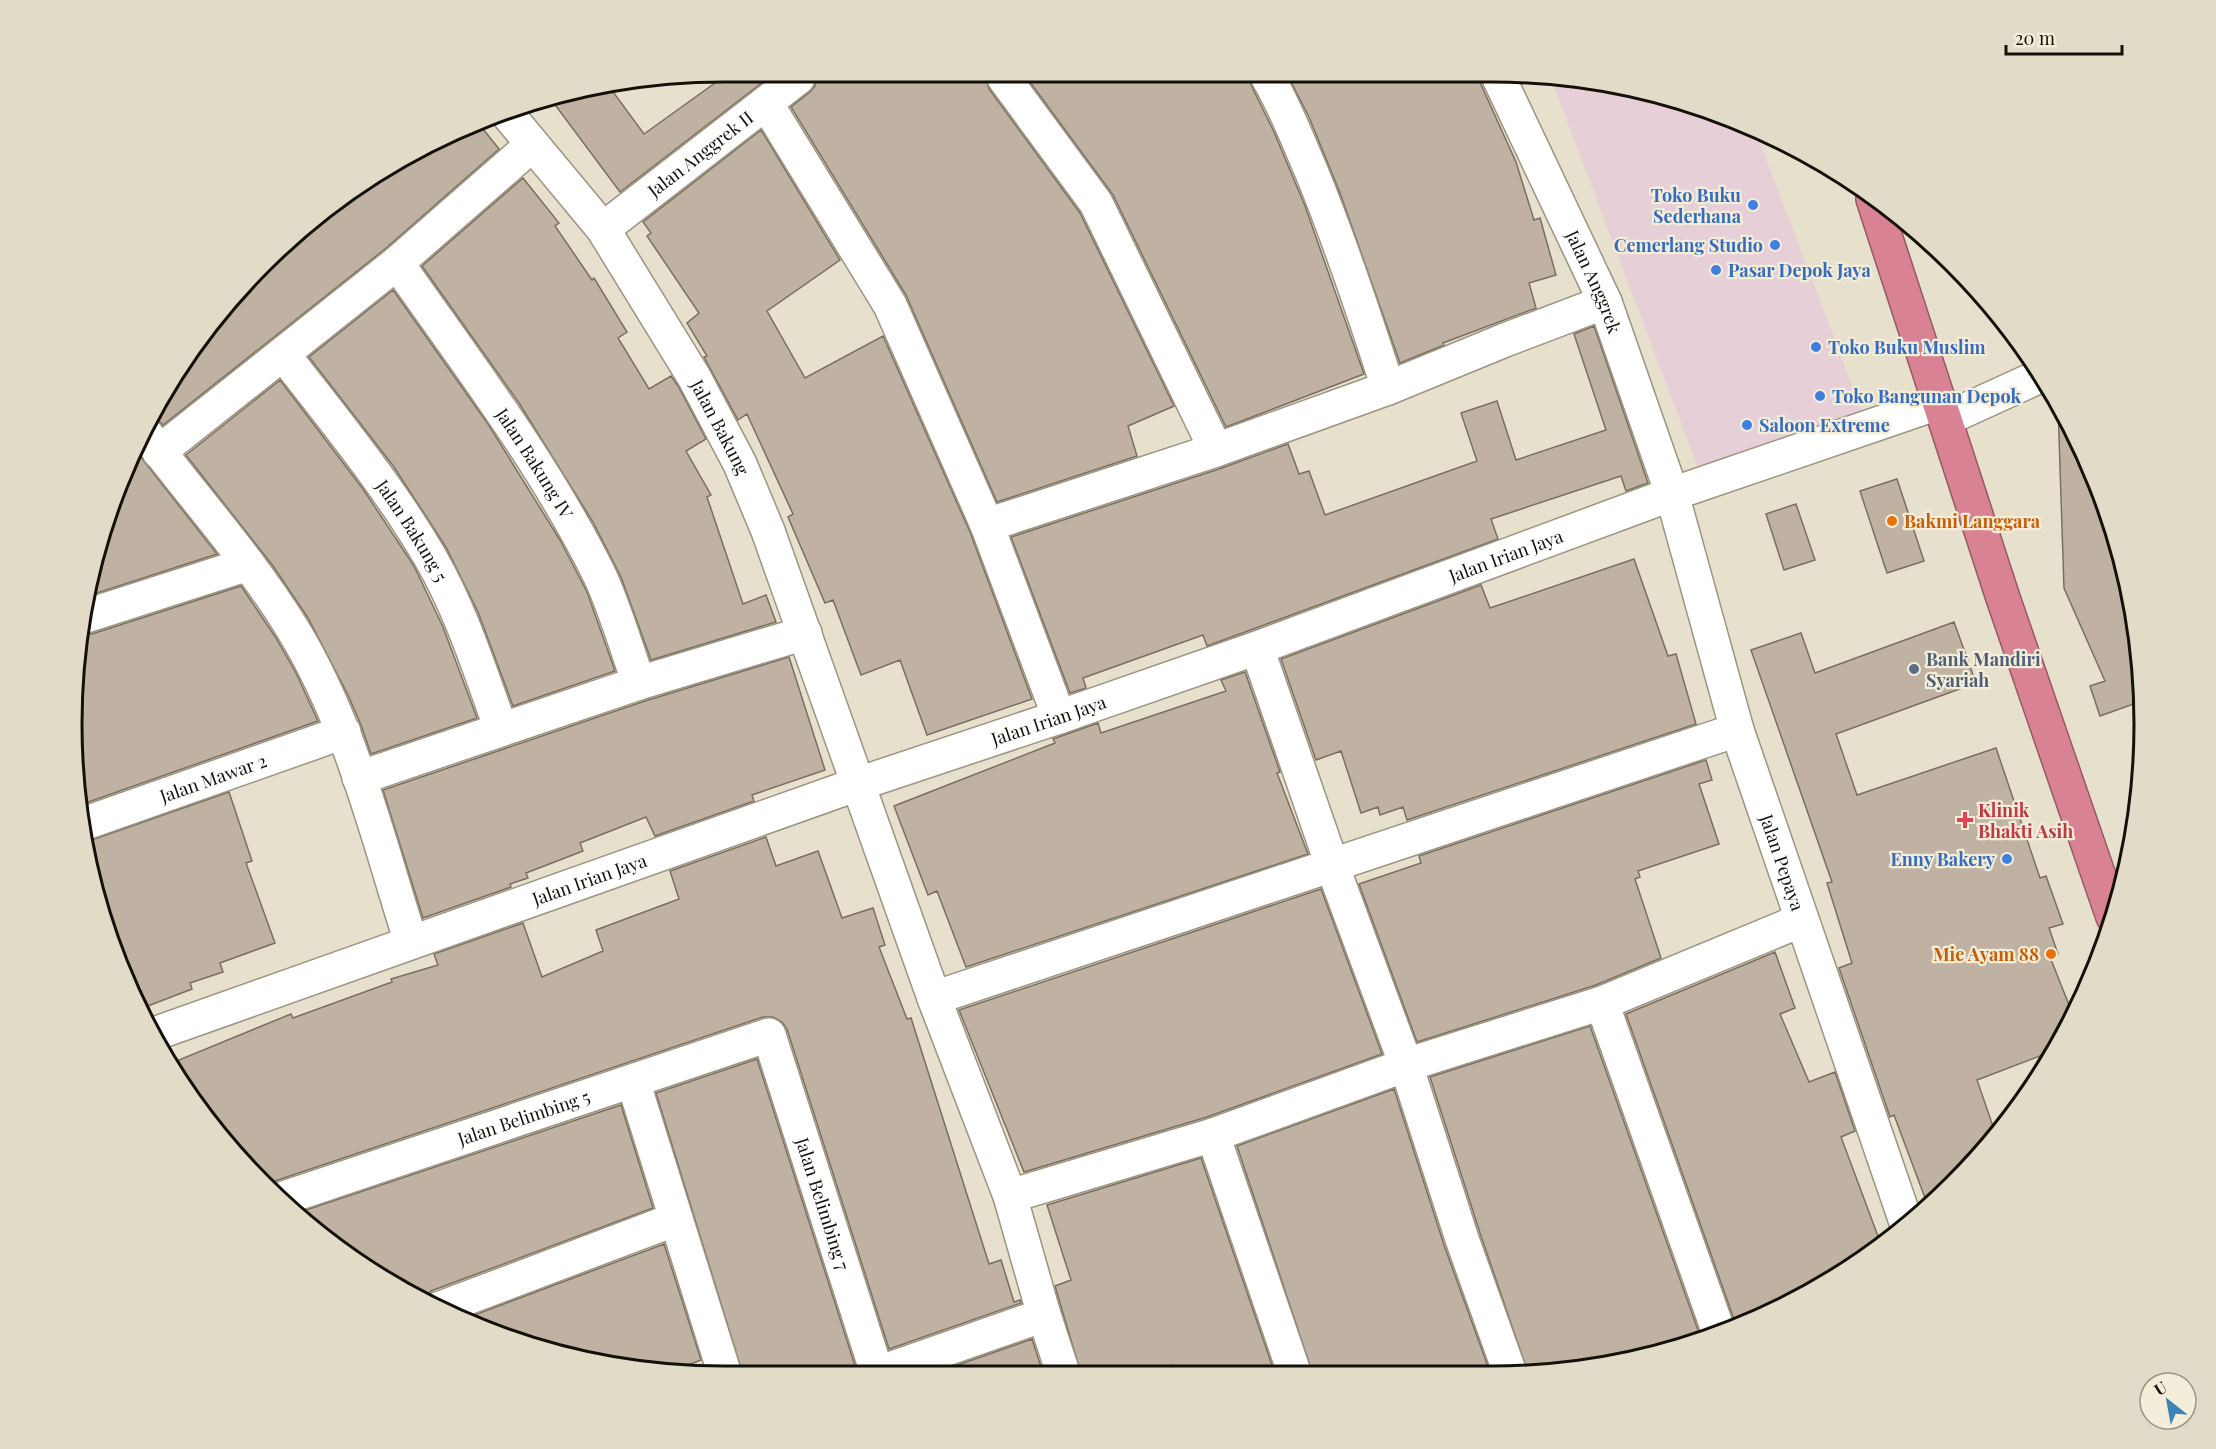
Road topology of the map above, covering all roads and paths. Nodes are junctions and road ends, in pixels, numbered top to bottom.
1 (793, 82) edge
2 (1007, 82) edge
3 (1270, 82) edge
4 (1501, 82) edge
5 (766, 103) junction
6 (511, 119) edge
7 (532, 146) junction
8 (1877, 212) edge
9 (603, 229) junction
10 (397, 263) junction
11 (1605, 302) junction
12 (283, 354) junction
13 (2032, 379) edge
14 (1388, 388) junction
15 (1943, 411) junction
16 (152, 441) edge
17 (1216, 450) junction
18 (1672, 494) junction
19 (987, 525) junction
20 (248, 564) junction
21 (92, 614) edge
22 (806, 633) junction
23 (1257, 648) junction
24 (639, 683) junction
25 (1059, 717) junction
26 (501, 729) junction
27 (1737, 730) junction
28 (344, 732) junction
29 (359, 778) junction
30 (858, 784) junction
31 (90, 821) edge
32 (1332, 865) junction
33 (2108, 903) edge
34 (1802, 920) junction
35 (411, 942) junction
36 (934, 998) junction
37 (1602, 1003) junction
38 (161, 1031) edge
39 (769, 1035) joint
40 (1406, 1065) junction
41 (633, 1081) junction
42 (1213, 1135) junction
43 (1010, 1196) junction
44 (295, 1201) edge
45 (1904, 1216) edge
46 (676, 1219) junction
47 (450, 1304) edge
48 (1044, 1315) junction
49 (1716, 1325) edge
50 (722, 1366) edge
51 (875, 1366) edge
52 (895, 1366) edge
53 (1061, 1366) edge
54 (1292, 1366) edge
55 (1506, 1366) edge

1 - 5 street, Jalan Anggrek II
2 - 17 street
3 - 14 street
4 - 11 street, Jalan Anggrek
5 - 9 street, Jalan Anggrek II
5 - 19 street
6 - 7 street, Jalan Bakung
7 - 9 street, Jalan Bakung
7 - 10 street
8 - 15 highway
9 - 22 street, Jalan Bakung
10 - 12 street
10 - 24 street, Jalan Bakung IV
11 - 14 street
11 - 18 street, Jalan Anggrek
12 - 16 street
12 - 26 street, Jalan Bakung 5
13 - 15 street, Jalan Irian Jaya
14 - 17 street
15 - 18 street, Jalan Irian Jaya
15 - 33 highway
16 - 20 street
17 - 19 street
18 - 23 street, Jalan Irian Jaya
18 - 27 street, Jalan Pepaya
19 - 25 street
20 - 21 street
20 - 28 street
22 - 24 street
22 - 30 street, Jalan Bakung
23 - 25 street, Jalan Irian Jaya
23 - 32 street
24 - 26 street
25 - 30 street, Jalan Irian Jaya
26 - 29 street
27 - 32 street
27 - 34 street, Jalan Pepaya
28 - 29 street
28 - 31 street, Jalan Mawar 2
29 - 35 street
30 - 35 street, Jalan Irian Jaya
30 - 36 street, Jalan Bakung
32 - 36 street
32 - 40 street
34 - 37 street
34 - 45 street, Jalan Pepaya
35 - 38 street, Jalan Irian Jaya
36 - 43 street, Jalan Bakung
37 - 40 street
37 - 49 street
39 - 41 street, Jalan Belimbing 5
39 - 51 street, Jalan Belimbing 7
40 - 42 street
40 - 55 street
41 - 44 street, Jalan Belimbing 5
41 - 46 street
42 - 43 street
42 - 54 street
43 - 48 street, Jalan Bakung
46 - 47 street
46 - 50 street
48 - 52 street
48 - 53 street, Jalan Bakung

